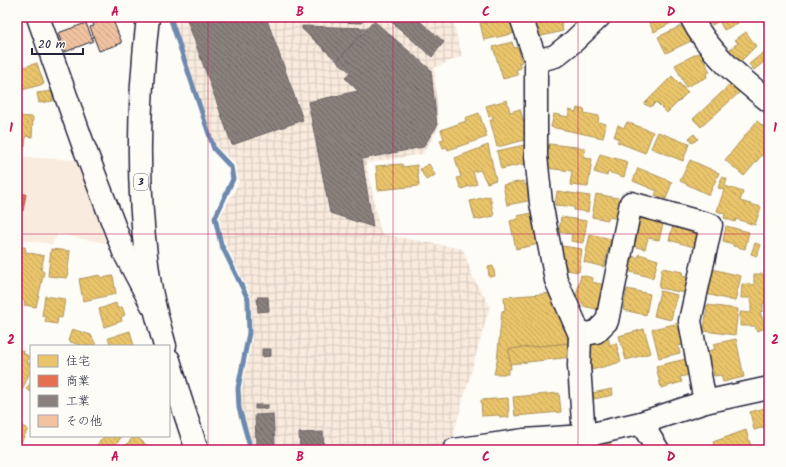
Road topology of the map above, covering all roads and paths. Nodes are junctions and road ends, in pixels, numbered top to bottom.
1 (38, 17) edge
2 (148, 17) edge
3 (521, 17) edge
4 (599, 17) edge
5 (691, 17) edge
6 (536, 60) junction
7 (769, 101) edge
8 (155, 312) junction
9 (580, 335) junction
10 (165, 345) edge
11 (170, 363) edge
12 (769, 388) edge
13 (704, 402) junction
14 (641, 423) junction
15 (584, 436) junction
16 (198, 450) edge
17 (454, 450) edge
18 (658, 450) edge

1 - 8 main road
2 - 8 main road, 3
3 - 6 main road
4 - 6 main road
5 - 7 main road
6 - 9 main road
8 - 10 main road, 3
9 - 13 main road
9 - 15 main road
11 - 16 main road
12 - 13 main road
13 - 14 main road
14 - 15 main road
14 - 18 main road
15 - 17 main road

